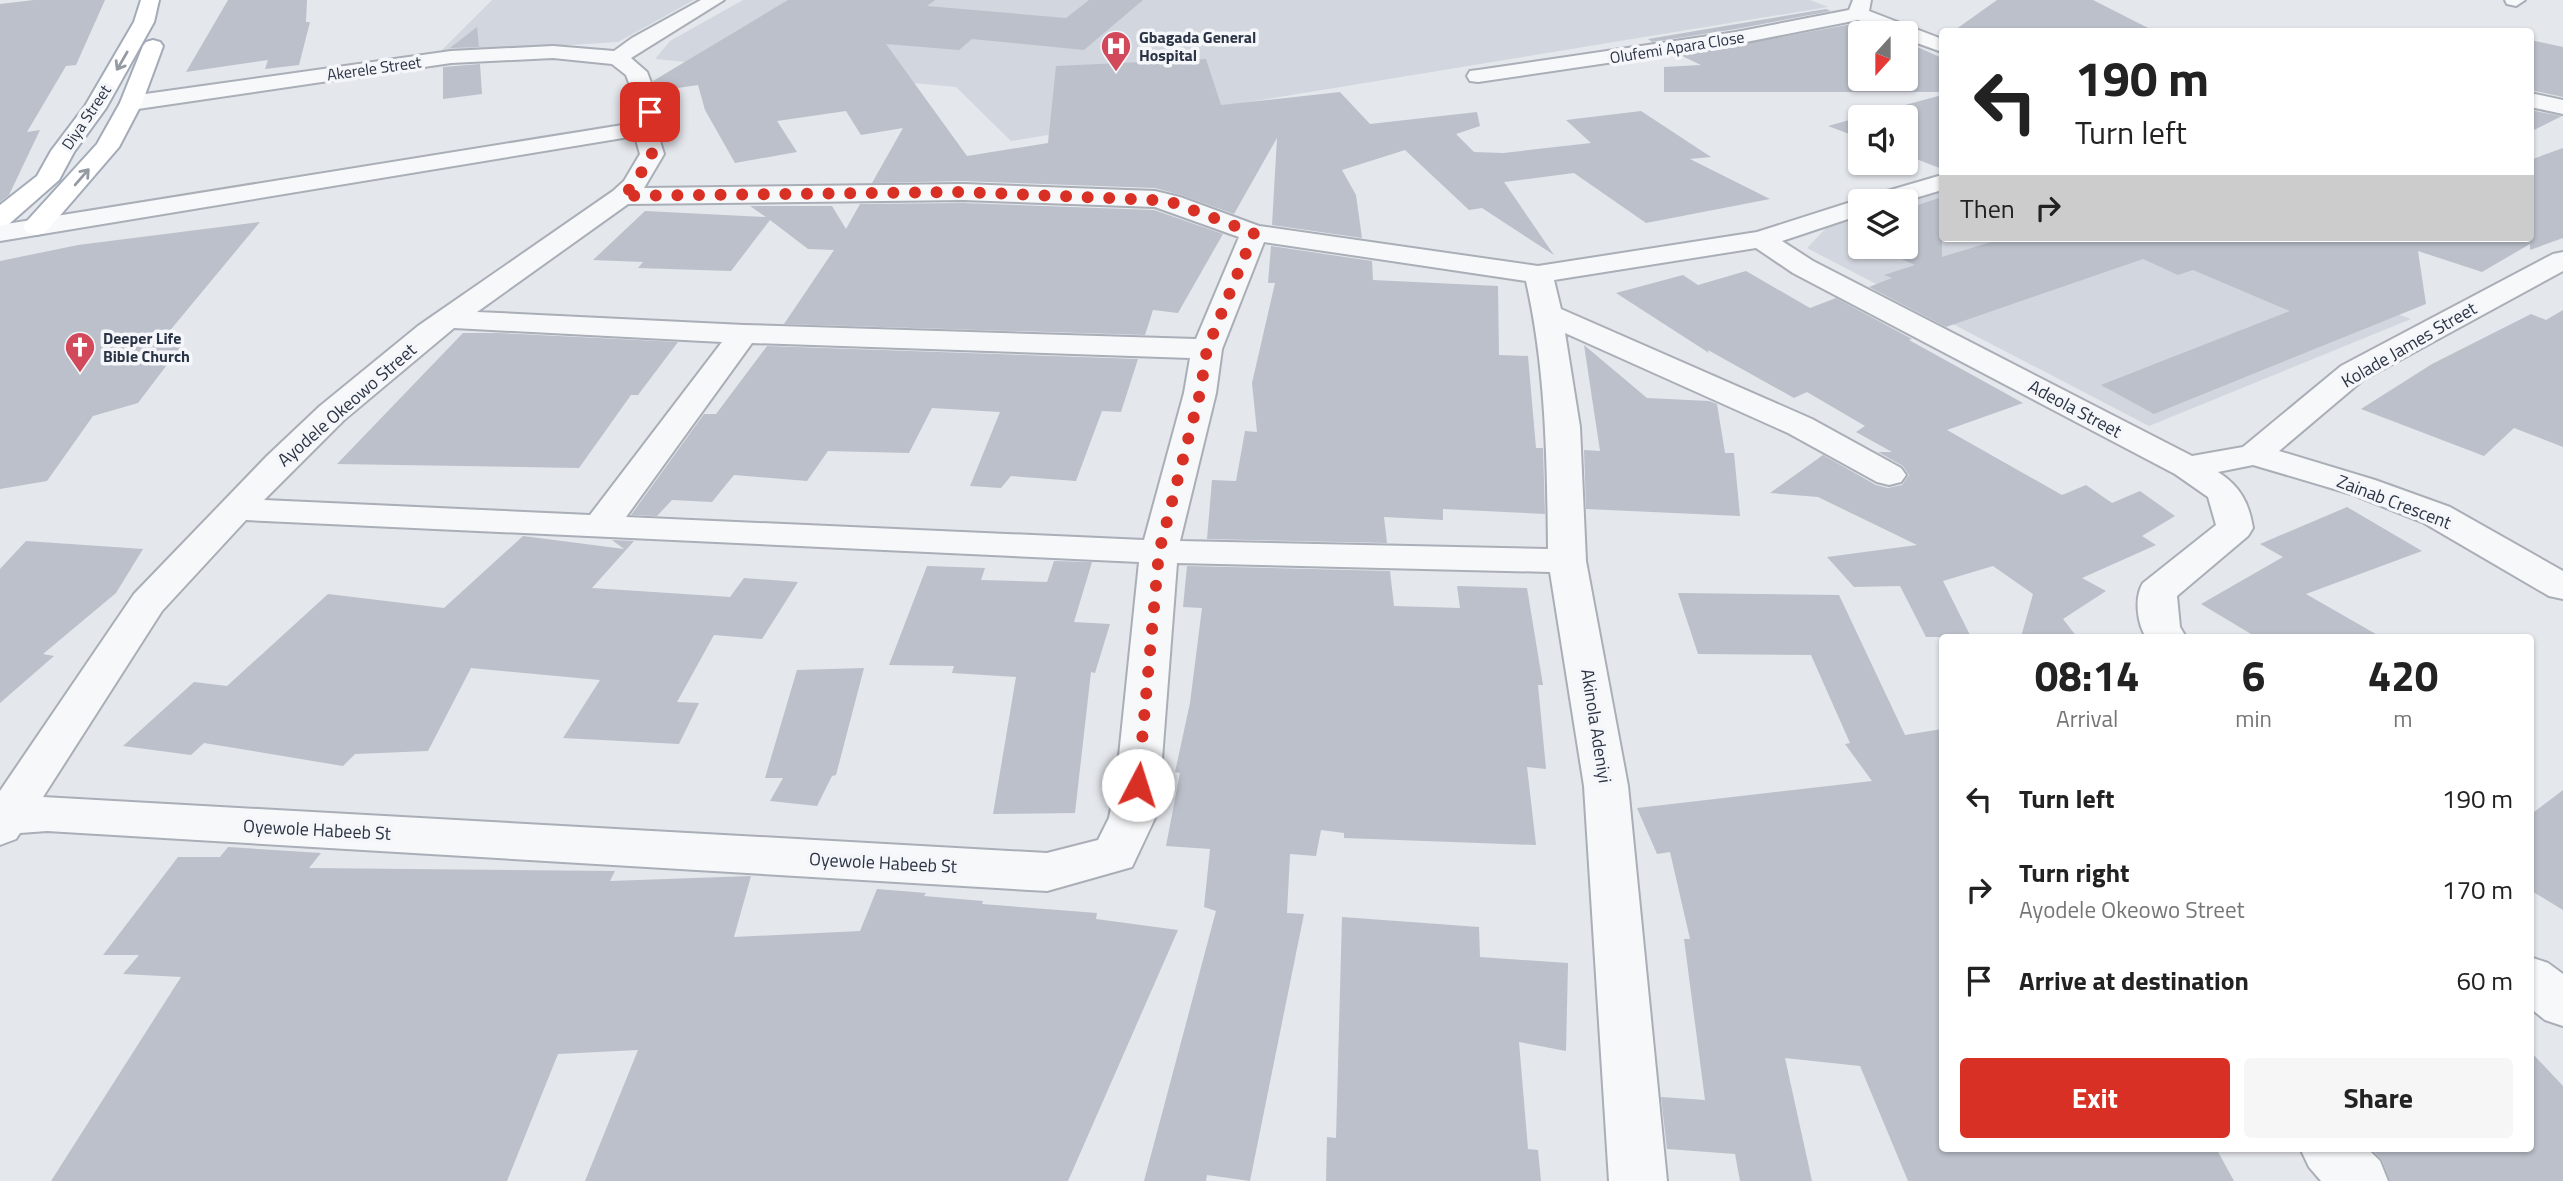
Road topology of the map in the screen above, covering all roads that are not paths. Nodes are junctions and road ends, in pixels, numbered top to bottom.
1 (715, 0) edge
2 (161, 1) edge
3 (1861, 7) edge
4 (1939, 45) edge
5 (618, 58) junction
6 (1478, 76) dead end
7 (2534, 101) edge
8 (131, 103) junction
9 (2563, 107) edge
10 (645, 128) junction
11 (1939, 183) edge
12 (1918, 189) edge
13 (622, 196) junction
14 (1848, 211) edge
15 (0, 218) edge
16 (36, 228) junction
17 (0, 233) edge
18 (1254, 233) junction
19 (1761, 239) junction
20 (2563, 260) edge
21 (1543, 294) junction
22 (447, 319) junction
23 (744, 334) junction
24 (1207, 349) junction
25 (2254, 455) junction
26 (2186, 467) junction
27 (1889, 475) dead end
28 (238, 509) junction
29 (601, 526) junction
30 (1159, 552) junction
31 (1567, 561) junction
32 (2563, 587) edge
33 (2164, 634) edge
34 (4, 822) edge
35 (2534, 981) edge
36 (2563, 1004) edge
37 (2333, 1152) edge
38 (1638, 1181) edge
39 (2359, 1181) edge

1 - 5 street
2 - 8 main road, Diya Street
2 -> 15 main road, Diya Street
3 - 4 street
3 - 6 street, Olufemi Apara Close
5 - 8 street, Akerele Street
5 - 10 street, Ayodele Okeowo Street
7 - 9 street
16 -> 8 main road, Diya Street
10 - 13 street, Ayodele Okeowo Street
10 - 16 street
11 - 12 street
13 - 18 street
13 - 22 street, Ayodele Okeowo Street
14 - 19 street
16 - 17 street
18 - 21 street
18 - 24 street, Oyewole Habeeb St
19 - 21 street
19 - 26 street, Adeola Street
20 - 25 street, Kolade James Street
21 - 27 street
21 - 31 street, Akinola Adeniyi
22 - 23 street
22 - 28 street, Ayodele Okeowo Street
23 - 24 street
23 - 29 street
24 - 30 street, Oyewole Habeeb St
25 - 26 street, Kolade James Street
25 - 32 street, Zainab Crescent
26 - 33 street, Adeola Street
28 - 29 street
28 - 34 street, Ayodele Okeowo Street
29 - 30 street
30 - 31 street
30 - 34 street, Oyewole Habeeb St
31 - 38 street, Akinola Adeniyi
35 - 36 street
37 - 39 street

